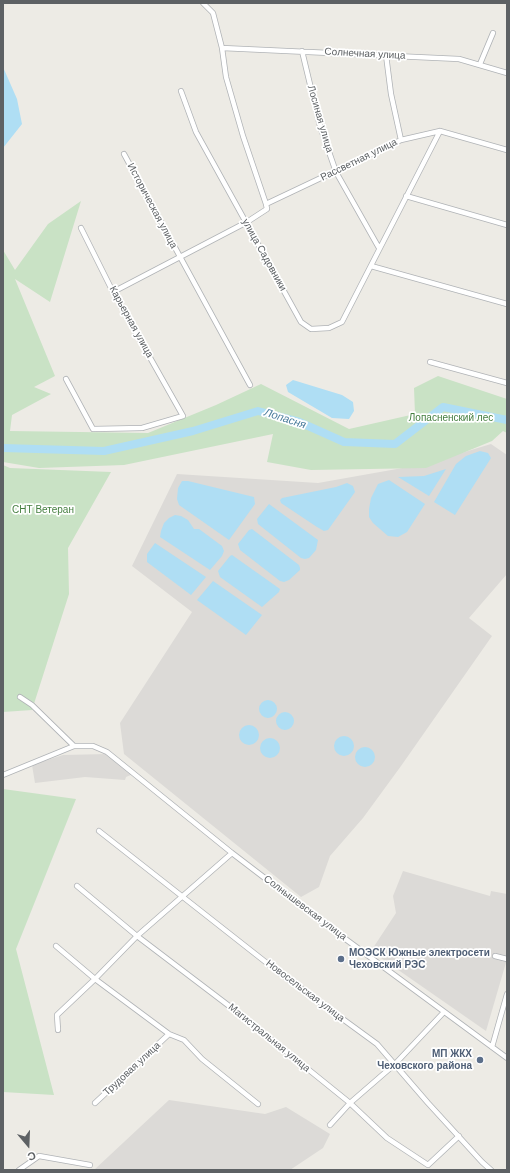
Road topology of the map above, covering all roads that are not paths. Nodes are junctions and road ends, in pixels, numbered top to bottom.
1 (204, 5) edge
2 (493, 33) dead end
3 (222, 48) junction
4 (302, 51) junction
5 (386, 55) junction
6 (480, 64) junction
7 (507, 73) edge
8 (181, 91) dead end
9 (440, 131) junction
10 (401, 140) junction
11 (507, 150) edge
12 (124, 154) dead end
13 (336, 172) junction
14 (406, 196) junction
15 (266, 204) junction
16 (247, 222) junction
17 (507, 225) edge
18 (81, 228) dead end
19 (379, 248) junction
20 (180, 257) junction
21 (371, 266) junction
22 (113, 292) junction
23 (507, 304) edge
24 (430, 362) dead end
25 (66, 379) dead end
26 (507, 383) edge
27 (250, 385) dead end
28 (20, 697) dead end
29 (74, 746) junction
30 (3, 775) edge
31 (99, 830) dead end
32 (232, 853) junction
33 (77, 886) dead end
34 (183, 896) junction
35 (137, 936) junction
36 (56, 946) dead end
37 (495, 956) dead end
38 (507, 959) edge
39 (96, 979) junction
40 (507, 994) edge
41 (444, 1012) junction
42 (58, 1030) dead end
43 (169, 1034) junction
44 (492, 1046) junction
45 (507, 1058) edge
46 (394, 1064) junction
47 (95, 1103) dead end
48 (350, 1103) junction
49 (258, 1104) dead end
50 (330, 1125) dead end
51 (459, 1136) junction
52 (90, 1165) dead end
53 (19, 1170) edge
54 (492, 1170) edge

1 - 3 street
2 - 6 street
3 - 4 street, Солнечная улица
3 - 15 street
4 - 5 street, Солнечная улица
4 - 13 street, Лосиная улица
5 - 6 street, Солнечная улица
5 - 10 street
6 - 7 street, Солнечная улица
8 - 16 street, улица Садовники
9 - 10 street, Рассветная улица
9 - 11 street, Рассветная улица
9 - 14 street, улица Садовники
10 - 13 street, Рассветная улица
12 - 20 street, Историческая улица
13 - 15 street, Рассветная улица
13 - 19 street, Лосиная улица
14 - 17 street
14 - 19 street, улица Садовники
15 - 16 street, Рассветная улица
16 - 20 street
16 - 21 street, улица Садовники
18 - 22 street, Карьерная улица
19 - 21 street, улица Садовники
20 - 22 street
20 - 27 street, Историческая улица
21 - 23 street
22 - 25 street, Карьерная улица
24 - 26 street
28 - 29 street
29 - 30 street
29 - 32 street, Солнышевская улица
31 - 34 street, Новосельская улица
32 - 34 street
32 - 41 street, Солнышевская улица
33 - 35 street, Магистральная улица
34 - 35 street
34 - 46 street, Новосельская улица
35 - 39 street
35 - 48 street, Магистральная улица
36 - 39 street, Трудовая улица
37 - 38 street
39 - 42 street
39 - 43 street, Трудовая улица
40 - 44 street
41 - 44 street, Солнышевская улица
41 - 46 street
43 - 47 street, Трудовая улица
43 - 49 street, Трудовая улица
44 - 45 street, Солнышевская улица
46 - 48 street
46 - 51 street, Новосельская улица
48 - 50 street
48 - 51 street, Магистральная улица
51 - 54 street, Новосельская улица
52 - 53 street

